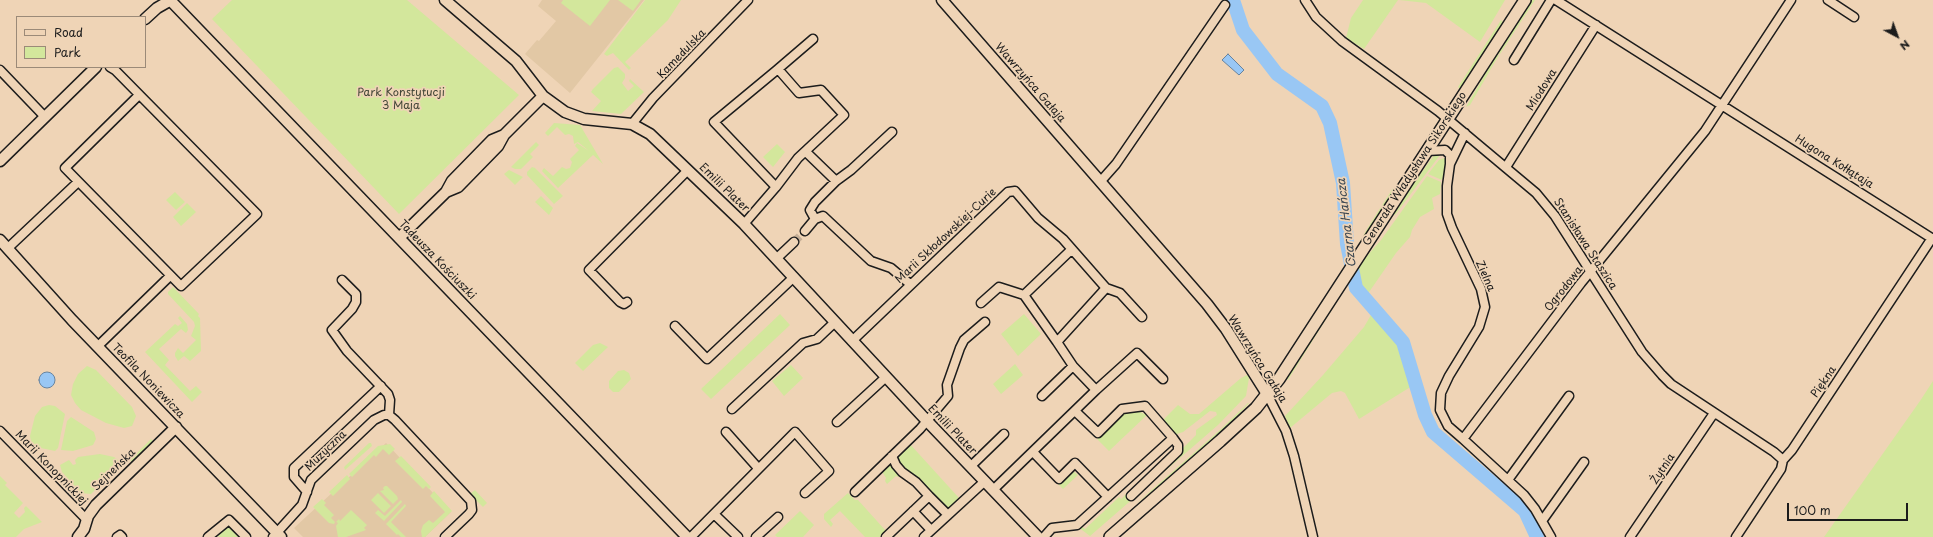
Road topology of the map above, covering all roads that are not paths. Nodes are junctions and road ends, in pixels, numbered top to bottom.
1 (171, 0) edge
2 (445, 0) edge
3 (748, 0) edge
4 (942, 0) edge
5 (1305, 0) edge
6 (1525, 0) edge
7 (1551, 0) edge
8 (1556, 0) edge
9 (1791, 0) edge
10 (1828, 0) edge
11 (1225, 5) dead end
12 (146, 18) edge
13 (1854, 18) dead end
14 (1596, 25) junction
15 (813, 39) dead end
16 (1514, 60) dead end
17 (95, 68) edge
18 (107, 68) edge
19 (112, 68) edge
20 (778, 69) junction
21 (0, 70) edge
22 (124, 81) junction
23 (139, 95) junction
24 (543, 96) junction
25 (1722, 106) junction
26 (45, 116) junction
27 (1448, 119) junction
28 (632, 124) junction
29 (892, 132) dead end
30 (1465, 133) junction
31 (1426, 151) junction
32 (806, 152) junction
33 (0, 161) edge
34 (1450, 164) junction
35 (1506, 167) junction
36 (688, 170) junction
37 (836, 181) junction
38 (78, 182) junction
39 (1100, 182) junction
40 (776, 187) junction
41 (815, 219) junction
42 (744, 224) junction
43 (805, 231) tunnel mouth
44 (399, 238) junction
45 (1933, 238) edge
46 (0, 240) edge
47 (794, 242) tunnel mouth
48 (8, 248) junction
49 (1071, 250) junction
50 (776, 259) junction
51 (1590, 273) junction
52 (170, 276) junction
53 (794, 277) junction
54 (342, 280) dead end
55 (910, 284) junction
56 (1106, 288) junction
57 (1024, 295) junction
58 (627, 302) dead end
59 (981, 303) dead end
60 (1142, 317) dead end
61 (835, 322) junction
62 (984, 322) dead end
63 (675, 326) dead end
64 (852, 341) junction
65 (1057, 342) junction
66 (98, 346) junction
67 (1073, 366) junction
68 (886, 377) junction
69 (1163, 379) dead end
70 (381, 386) junction
71 (1096, 390) junction
72 (1267, 394) junction
73 (1042, 396) dead end
74 (1569, 396) dead end
75 (732, 409) dead end
76 (1075, 411) junction
77 (1714, 412) junction
78 (389, 416) junction
79 (927, 421) junction
80 (837, 422) dead end
81 (176, 427) junction
82 (0, 431) edge
83 (726, 432) dead end
84 (1004, 434) dead end
85 (1173, 438) junction
86 (1463, 439) junction
87 (1033, 452) junction
88 (892, 456) junction
89 (1783, 460) junction
90 (1584, 462) dead end
91 (971, 466) junction
92 (758, 468) junction
93 (1508, 480) junction
94 (985, 481) junction
95 (993, 490) junction
96 (307, 492) junction
97 (855, 492) dead end
98 (805, 493) dead end
99 (929, 496) junction
100 (1131, 496) dead end
101 (1108, 497) junction
102 (913, 511) junction
103 (714, 514) junction
104 (948, 515) junction
105 (778, 517) dead end
106 (87, 520) junction
107 (1542, 521) junction
108 (1122, 525) junction
109 (932, 530) junction
110 (1032, 535) edge
111 (277, 536) edge
112 (78, 537) edge
113 (117, 537) edge
114 (122, 537) edge
115 (208, 537) edge
116 (246, 537) edge
117 (445, 537) edge
118 (687, 537) edge
119 (691, 537) edge
120 (738, 537) edge
121 (756, 537) edge
122 (886, 537) edge
123 (924, 537) edge
124 (1044, 537) edge
125 (1104, 537) edge
126 (1110, 537) edge
127 (1313, 537) edge
128 (1551, 537) edge
129 (1630, 537) edge
130 (1736, 537) edge

1 - 12 street
1 - 44 street, Tadeusza Kościuszki
2 - 24 street
3 - 28 street, Kamedulska
4 - 39 street, Wawrzyńca Gałaja
5 - 27 street, Stanisława Staszica
6 - 27 main road, Generała Władysława Sikorskiego
7 - 16 street
8 - 14 street, Hugona Kołłątaja
9 - 25 street
10 - 13 street
11 - 39 street
14 - 25 street, Hugona Kołłątaja
14 - 35 street, Miodowa
15 - 20 street
17 - 26 street
18 - 22 street
19 - 22 street
20 - 32 street
20 - 40 street
21 - 26 street
22 - 23 street
23 - 38 street
23 - 52 street
24 - 28 street
24 - 44 street
25 - 45 street, Hugona Kołłątaja
25 - 51 street, Ogrodowa
26 - 33 street
27 - 30 street, Stanisława Staszica
27 - 31 main road, Generała Władysława Sikorskiego
28 - 36 street, Emilii Plater
29 - 37 street
30 - 34 street, Zielna
30 - 35 street, Stanisława Staszica
31 - 34 street
31 - 72 main road, Generała Władysława Sikorskiego
32 - 37 street
32 - 40 street
34 - 86 street, Zielna
35 - 51 street, Stanisława Staszica
36 - 42 street, Emilii Plater
36 - 58 street
37 - 41 street
38 - 48 street
38 - 52 street
39 - 72 street, Wawrzyńca Gałaja
40 - 42 street
41 - 43 street
41 - 55 street
42 - 50 street, Emilii Plater
44 - 118 street, Tadeusza Kościuszki
45 - 89 street, Piękna
46 - 48 street, Teofila Noniewicza
47 - 50 street
48 - 66 street, Teofila Noniewicza
49 - 55 street, Marii Skłodowskiej-Curie
49 - 56 street, Marii Skłodowskiej-Curie
49 - 57 street
50 - 53 street, Emilii Plater
51 - 77 street, Stanisława Staszica
51 - 86 street, Ogrodowa
52 - 66 street
53 - 61 street, Emilii Plater
53 - 63 street
54 - 70 street
55 - 64 street, Marii Skłodowskiej-Curie
56 - 60 street, Marii Skłodowskiej-Curie
56 - 65 street
57 - 59 street
57 - 65 street
61 - 64 street, Emilii Plater
61 - 75 street
62 - 79 street
64 - 68 street, Emilii Plater
65 - 67 street
66 - 81 street, Teofila Noniewicza
67 - 71 street
67 - 73 street
68 - 79 street, Emilii Plater
68 - 80 street
69 - 71 street
70 - 78 street
70 - 96 street
71 - 76 street
72 - 108 main road, Generała Władysława Sikorskiego
72 - 127 street, Wawrzyńca Gałaja
74 - 93 street
76 - 85 street
76 - 87 street
77 - 89 street, Stanisława Staszica
77 - 129 street, Żytnia
78 - 96 street, Muzyczna
78 - 117 street
79 - 88 street
79 - 91 street, Emilii Plater
81 - 106 street, Sejneńska
81 - 111 street, Teofila Noniewicza
82 - 106 street, Marii Konopnickiej
83 - 92 street
84 - 91 street, Emilii Plater
85 - 100 street
85 - 101 street
86 - 93 street
87 - 95 street
87 - 101 street
88 - 97 street
88 - 99 street
89 - 130 street, Piękna
90 - 107 street
91 - 94 street, Emilii Plater
92 - 98 street
92 - 103 street
93 - 107 street
94 - 95 street, Emilii Plater
94 - 104 street
95 - 110 street, Emilii Plater
96 - 111 street, Muzyczna
99 - 102 street
99 - 104 street
101 - 124 street
102 - 109 street
102 - 122 street
103 - 119 street
103 - 120 street
104 - 109 street
105 - 121 street
106 - 112 street, Sejneńska
107 - 128 street
108 - 125 main road, Generała Władysława Sikorskiego
108 - 126 main road, Generała Władysława Sikorskiego
109 - 123 street
113 - 114 street
115 - 116 street

